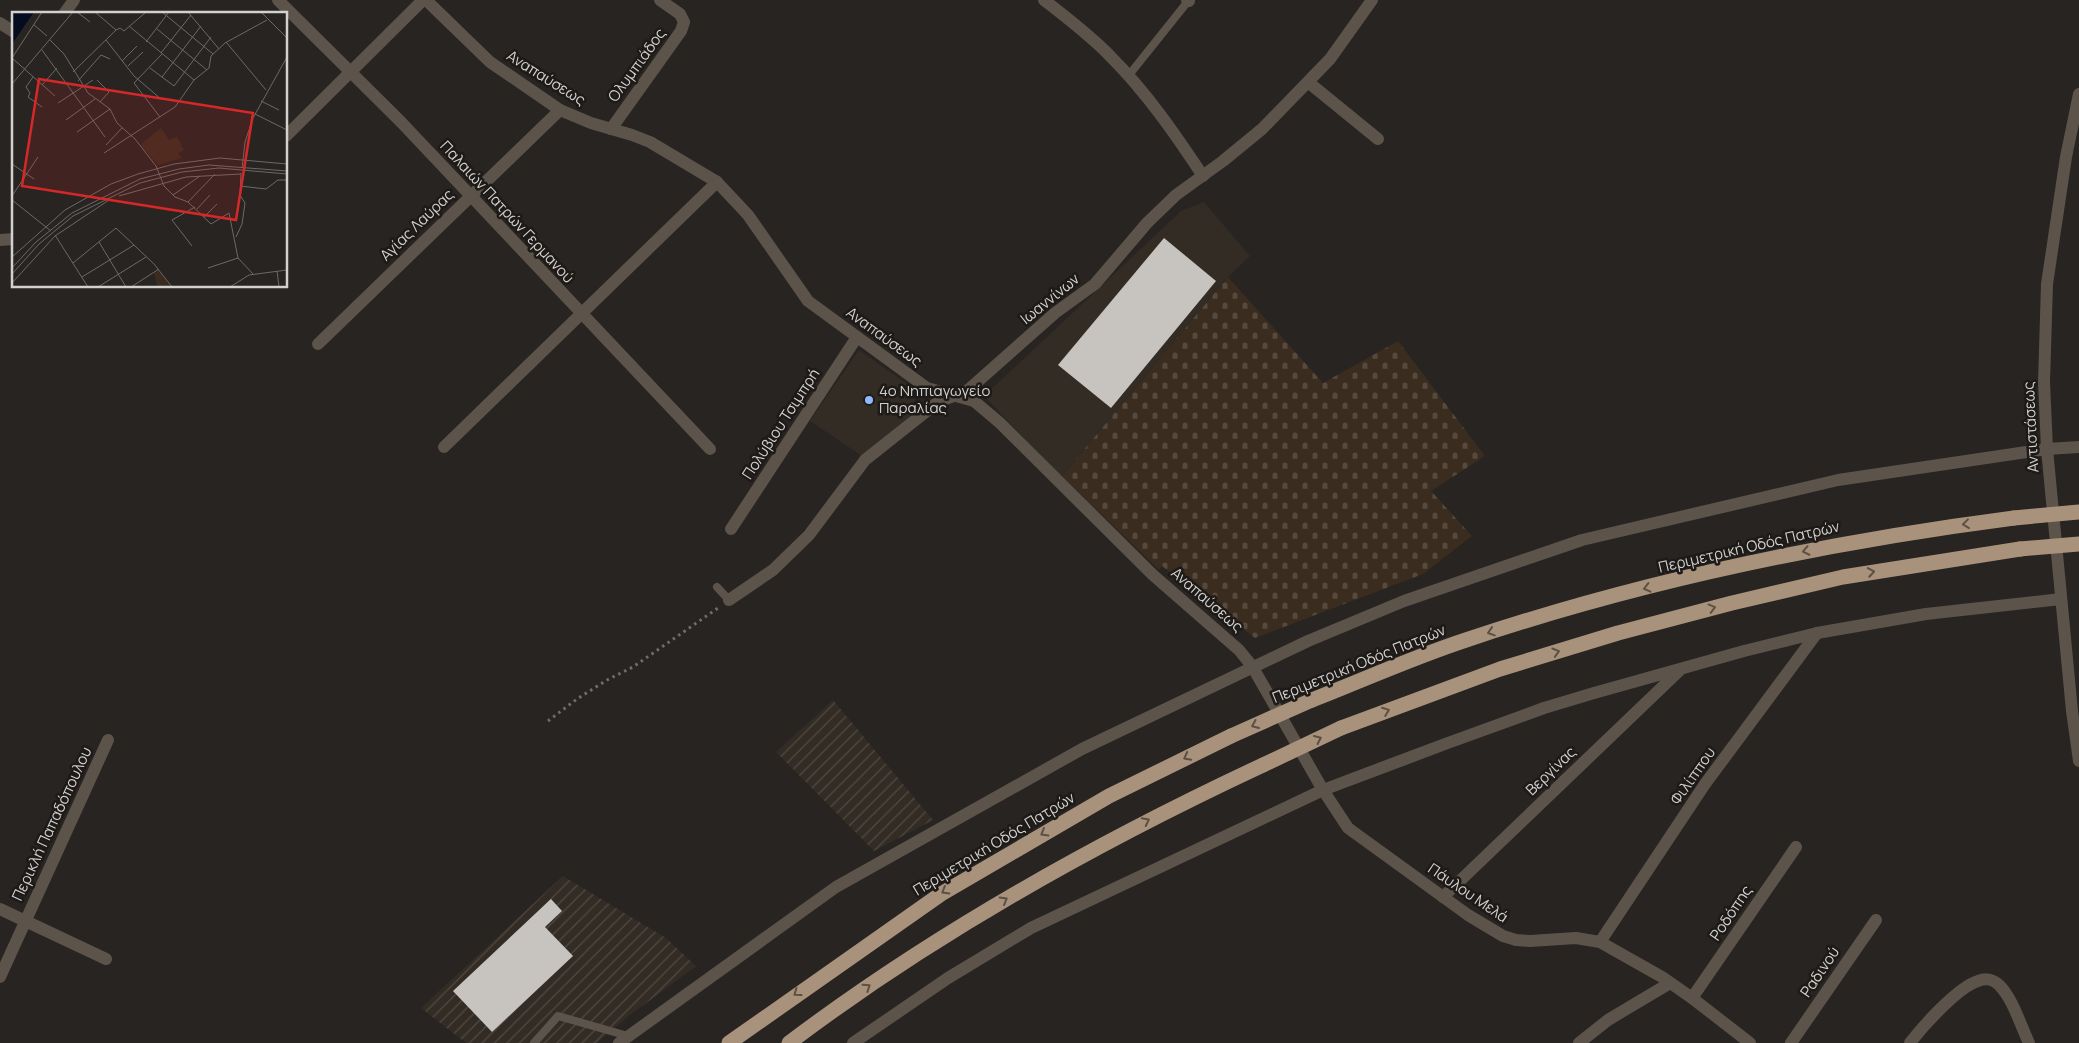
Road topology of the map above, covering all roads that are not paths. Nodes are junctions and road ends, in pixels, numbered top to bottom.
1 (74, 0) edge
2 (278, 0) edge
3 (425, 0) edge
4 (660, 0) edge
5 (1044, 0) edge
6 (1188, 0) edge
7 (1372, 0) edge
8 (65, 12) edge
9 (0, 23) edge
10 (12, 31) edge
11 (351, 71) junction
12 (1129, 75) junction
13 (1308, 82) junction
14 (2079, 94) edge
15 (560, 110) junction
16 (611, 129) junction
17 (288, 134) edge
18 (1378, 139) dead end
19 (1203, 176) junction
20 (717, 182) junction
21 (471, 195) junction
22 (581, 314) junction
23 (858, 337) junction
24 (318, 344) dead end
25 (955, 396) junction
26 (444, 447) dead end
27 (2079, 447) edge
28 (710, 449) dead end
29 (2047, 449) junction
30 (2079, 512) edge
31 (731, 529) dead end
32 (2079, 544) edge
33 (717, 586) dead end
34 (2062, 599) junction
35 (729, 600) joint
36 (1817, 633) junction
37 (1252, 666) junction
38 (1682, 668) junction
39 (2076, 711) edge
40 (108, 740) dead end
41 (2079, 760) edge
42 (1323, 790) junction
43 (1796, 847) dead end
44 (1443, 897) junction
45 (0, 908) edge
46 (1876, 920) dead end
47 (25, 921) junction
48 (1600, 942) junction
49 (106, 959) dead end
50 (0, 977) edge
51 (1670, 983) junction
52 (1692, 998) junction
53 (624, 1040) edge
54 (534, 1043) edge
55 (728, 1043) edge
56 (789, 1043) edge
57 (853, 1043) edge
58 (1579, 1043) edge
59 (1750, 1043) edge
60 (1791, 1043) edge
61 (1910, 1043) edge
62 (2029, 1043) edge

1 - 8 street
2 - 11 street, Παλαιών Πατρών Γερμανού
3 - 11 street
3 - 15 street, Αναπαύσεως
4 - 16 street, Ολυμπιάδος
5 - 12 street
6 - 12 lane
7 - 13 street, Ιωαννίνων
9 - 10 street
11 - 17 street
11 - 21 street, Παλαιών Πατρών Γερμανού
12 - 19 street
13 - 18 street
13 - 19 street, Ιωαννίνων
14 - 29 street, Αντιστάσεως
15 - 16 street, Αναπαύσεως
15 - 21 street, Αγίας Λαύρας
16 - 20 street, Αναπαύσεως
19 - 25 street, Ιωαννίνων
20 - 22 street
20 - 23 street, Αναπαύσεως
21 - 22 street, Παλαιών Πατρών Γερμανού
21 - 24 street, Αγίας Λαύρας
22 - 26 street
22 - 28 street, Παλαιών Πατρών Γερμανού
23 - 25 street, Αναπαύσεως
23 - 31 street, Πολύβιου Τσιμπρή
25 - 35 street, Ιωαννίνων
25 - 37 street, Αναπαύσεως
27 - 29 street
29 - 34 street, Αντιστάσεως
29 - 37 street
30 -> 55 highway, Περιμετρική Οδός Πατρών, bridge
56 -> 32 highway, bridge
33 - 35 lane
34 - 36 street
34 - 39 street, Αντιστάσεως
36 - 38 street
36 - 48 street, Φιλίππου
37 - 42 street, Αναπαύσεως
37 - 53 street
38 - 42 street
38 - 44 street, Βεργίνας
39 - 41 street, Αντιστάσεως
40 - 47 street, Περικλή Παπαδόπουλου
42 - 44 street, Πάυλου Μελά
42 - 57 street
43 - 52 street, Ροδόπης
44 - 48 street, Πάυλου Μελά
45 - 47 street
46 - 60 street, Ραδινού
47 - 49 street
47 - 50 street, Περικλή Παπαδόπουλου
48 - 51 street, Πάυλου Μελά
51 - 52 street, Πάυλου Μελά
51 - 58 street
52 - 59 street, Πάυλου Μελά
53 - 54 lane
61 - 62 street

